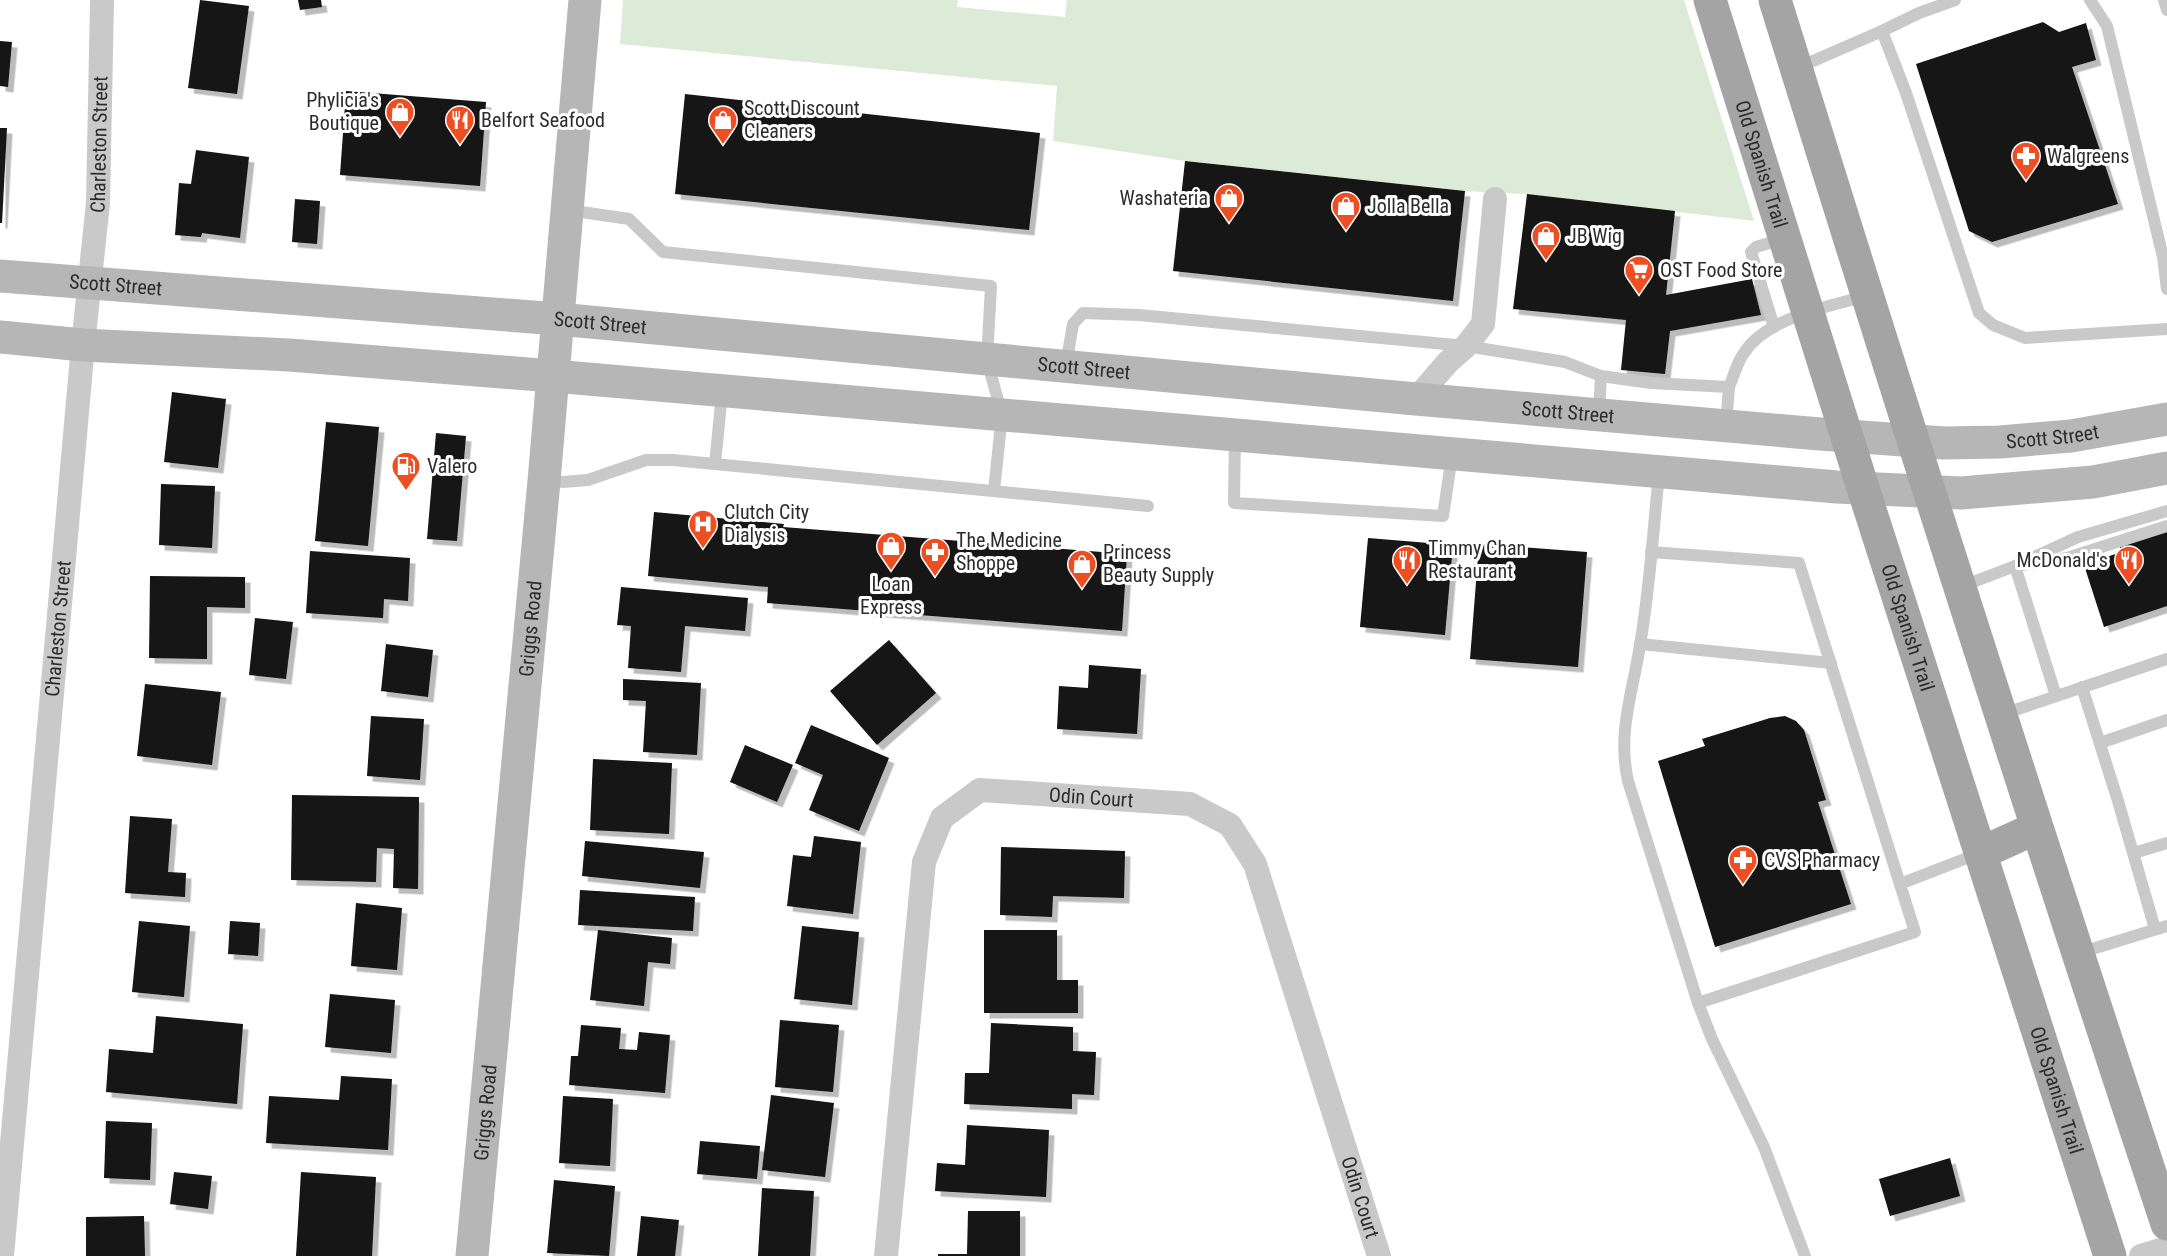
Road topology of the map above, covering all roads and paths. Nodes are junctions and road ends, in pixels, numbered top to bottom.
1 (102, 0) edge
2 (585, 0) edge
3 (1710, 0) edge
4 (1775, 0) edge
5 (1794, 0) edge
6 (1955, 0) edge
7 (2090, 0) edge
8 (2164, 0) edge
9 (2167, 10) edge
10 (1882, 31) junction
11 (1793, 58) junction
12 (1495, 199) dead end
13 (567, 210) junction
14 (1785, 238) junction
15 (0, 276) edge
16 (90, 283) junction
17 (2167, 289) edge
18 (1867, 296) junction
19 (1809, 312) junction
20 (558, 319) junction
21 (1774, 327) junction
22 (2167, 329) edge
23 (0, 337) edge
24 (83, 345) junction
25 (1466, 346) junction
26 (987, 360) junction
27 (1066, 367) junction
28 (553, 376) junction
29 (1601, 376) junction
30 (1729, 387) junction
31 (722, 390) junction
32 (1416, 399) junction
33 (1002, 415) junction
34 (1599, 415) junction
35 (2167, 419) edge
36 (1726, 426) junction
37 (1235, 435) junction
38 (1848, 436) junction
39 (1912, 441) junction
40 (1413, 450) junction
41 (1452, 454) junction
42 (715, 464) junction
43 (2167, 468) edge
44 (1660, 471) junction
45 (544, 481) junction
46 (1863, 488) junction
47 (994, 490) junction
48 (1929, 491) junction
49 (1148, 506) dead end
50 (2167, 512) edge
51 (2167, 526) edge
52 (1651, 552) junction
53 (2016, 566) junction
54 (1959, 587) junction
55 (1640, 644) junction
56 (2167, 659) edge
57 (1831, 663) junction
58 (2082, 687) junction
59 (2056, 696) junction
60 (2000, 715) junction
61 (2167, 720) edge
62 (2100, 743) junction
63 (2036, 828) junction
64 (2167, 843) edge
65 (1981, 853) junction
66 (2134, 854) junction
67 (1900, 884) junction
68 (2161, 927) edge
69 (2078, 954) junction
70 (1698, 1003) junction
71 (2167, 1224) edge
72 (2167, 1248) edge
73 (2, 1256) edge
74 (472, 1256) edge
75 (886, 1256) edge
76 (1379, 1256) edge
77 (1805, 1256) edge
78 (2110, 1256) edge
79 (2140, 1256) edge

1 - 16 street, Charleston Street
2 - 13 main road, Griggs Road
3 - 14 main road, Old Spanish Trail
4 - 11 main road
5 - 11 main road
6 - 10 lane
7 - 17 lane
8 - 9 lane
10 - 11 lane
10 - 22 lane
11 - 18 main road
12 - 25 street
13 - 20 main road, Griggs Road
13 - 26 lane
14 - 19 main road, Old Spanish Trail
14 - 21 lane
15 - 16 main road, Scott Street
16 - 20 main road, Scott Street
16 - 24 street, Charleston Street
18 - 19 lane
18 - 39 main road
19 - 21 lane
19 - 38 main road, Old Spanish Trail
20 - 26 main road, Scott Street
20 - 28 main road, Griggs Road
21 - 30 lane
23 - 24 main road
24 - 28 main road
24 - 73 street, Charleston Street
25 - 27 lane
25 - 29 lane
25 - 32 street
26 - 27 main road, Scott Street
26 - 33 lane
27 - 32 main road, Scott Street
28 - 31 main road
28 - 45 main road, Griggs Road
29 - 30 lane
29 - 34 lane
30 - 36 lane
31 - 33 main road
31 - 42 lane
32 - 34 main road, Scott Street
32 - 40 main road
33 - 37 main road
33 - 47 lane
34 - 36 main road, Scott Street
35 - 39 main road, Scott Street
36 - 38 main road, Scott Street
37 - 40 main road
37 - 41 lane
38 - 39 main road, Scott Street
38 - 46 main road, Old Spanish Trail
39 - 48 main road
40 - 41 main road
41 - 44 main road
42 - 45 lane
42 - 47 lane
43 - 48 main road
44 - 46 main road
44 - 52 lane
45 - 74 main road, Griggs Road
46 - 48 main road
46 - 65 main road, Old Spanish Trail
47 - 49 lane
48 - 54 main road
50 - 53 lane
51 - 53 lane
52 - 55 lane
52 - 57 lane
53 - 54 lane
53 - 59 lane
54 - 60 main road
55 - 57 lane
55 - 70 lane
56 - 58 lane
57 - 67 lane
58 - 59 lane
58 - 62 lane
59 - 60 lane
60 - 63 main road
61 - 62 lane
62 - 66 lane
63 - 65 main road
63 - 69 main road
64 - 66 lane
65 - 67 lane
65 - 78 main road, Old Spanish Trail
66 - 68 lane
67 - 70 lane
68 - 69 lane
69 - 71 main road
70 - 77 lane
72 - 79 street
75 - 76 street, Odin Court

